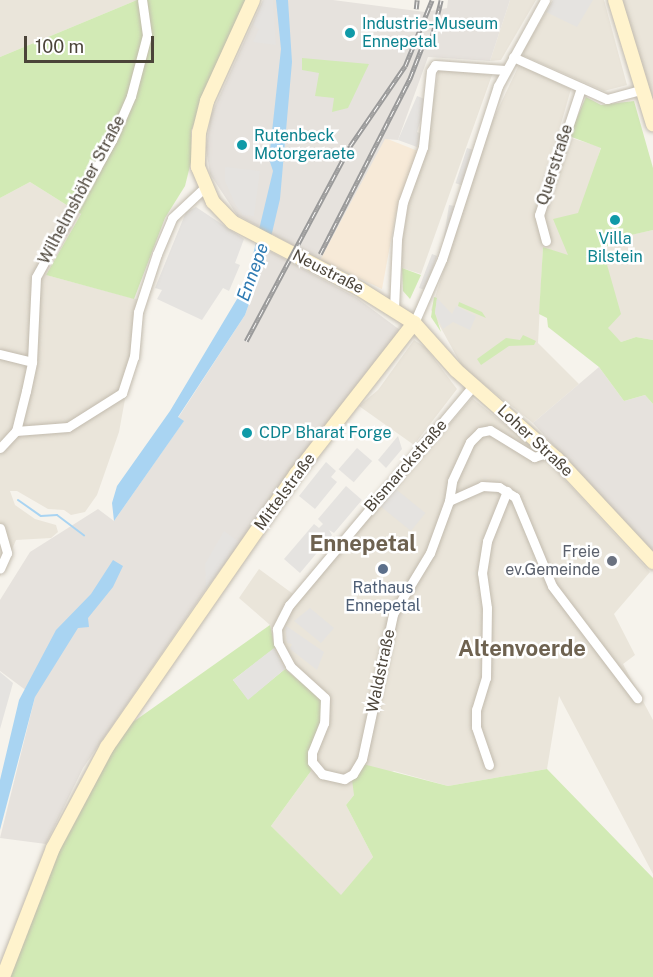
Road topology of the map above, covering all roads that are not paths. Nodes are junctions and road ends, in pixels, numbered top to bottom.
1 (142, 0) edge
2 (253, 0) edge
3 (545, 0) edge
4 (615, 0) edge
5 (513, 57) junction
6 (506, 70) junction
7 (581, 88) junction
8 (641, 90) junction
9 (652, 116) edge
10 (205, 187) junction
11 (546, 241) dead end
12 (394, 309) junction
13 (414, 323) junction
14 (0, 354) edge
15 (32, 362) junction
16 (473, 386) junction
17 (16, 431) junction
18 (0, 448) edge
19 (550, 452) junction
20 (507, 491) junction
21 (449, 501) junction
22 (0, 528) edge
23 (653, 562) edge
24 (0, 569) edge
25 (290, 666) joint
26 (637, 698) dead end
27 (489, 765) dead end
28 (3, 977) edge

1 - 15 street, Wilhelmshöher Straße
2 - 10 street, Neustraße
3 - 5 street, Mittelstraße
4 - 8 street
5 - 6 street, Mittelstraße
5 - 7 street
6 - 12 street
6 - 13 street, Mittelstraße
7 - 8 street
7 - 11 street, Querstraße
8 - 9 street
10 - 12 street, Neustraße
10 - 17 street
12 - 13 street, Neustraße
13 - 16 street, Loher Straße
13 - 28 street, Mittelstraße
14 - 15 street
15 - 17 street, Wilhelmshöher Straße
16 - 19 street, Loher Straße
16 - 25 street, Bismarckstraße
17 - 18 street
19 - 21 street, Waldstraße
19 - 23 street, Loher Straße
20 - 21 street
20 - 26 street
20 - 27 street
21 - 25 street, Waldstraße
22 - 24 street

